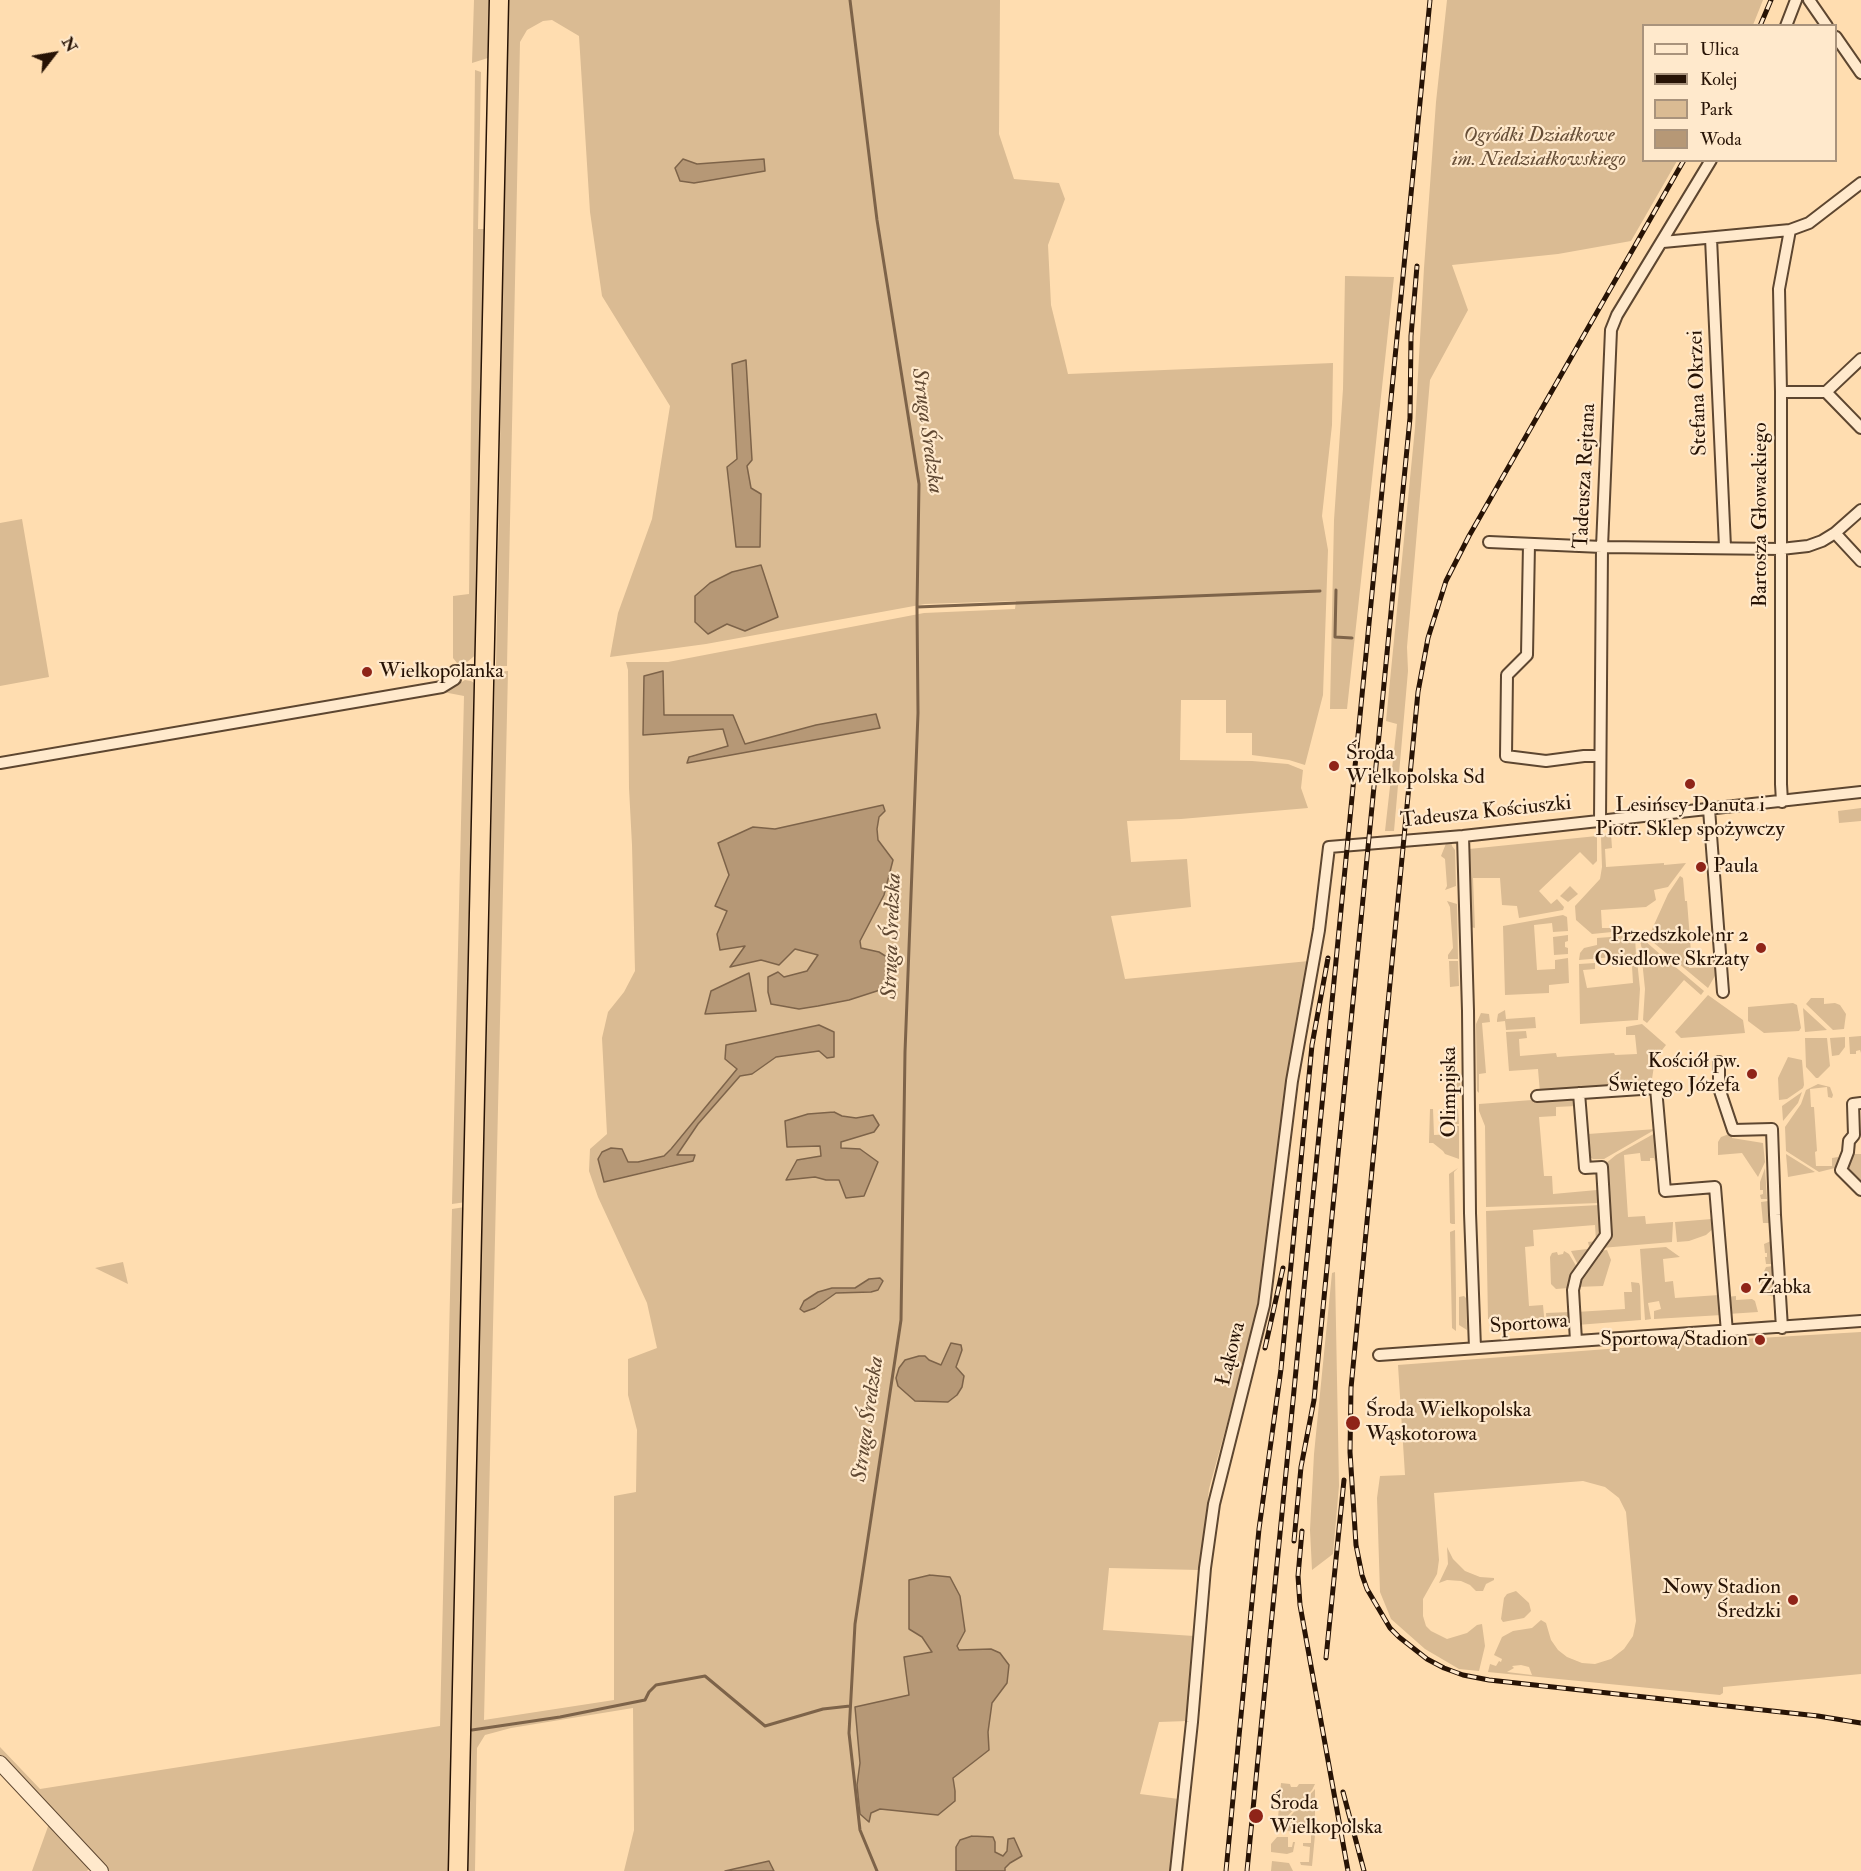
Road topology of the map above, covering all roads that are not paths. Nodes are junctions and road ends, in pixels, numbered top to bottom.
1 (499, 0) edge
2 (1796, 0) edge
3 (1809, 0) edge
4 (1787, 24) edge
5 (1826, 24) edge
6 (1837, 38) edge
7 (1861, 72) edge
8 (1710, 162) edge
9 (1861, 183) edge
10 (1790, 230) junction
11 (1712, 238) junction
12 (1664, 242) junction
13 (1861, 358) edge
14 (1781, 392) junction
15 (1826, 392) junction
16 (1861, 428) edge
17 (1861, 510) edge
18 (1835, 533) junction
19 (1489, 542) dead end
20 (1529, 544) junction
21 (1602, 547) junction
22 (1725, 547) junction
23 (1781, 549) junction
24 (1861, 561) edge
25 (485, 671) junction
26 (1600, 756) junction
27 (0, 763) edge
28 (1861, 792) edge
29 (1782, 802) junction
30 (1709, 809) junction
31 (1600, 821) junction
32 (1463, 836) junction
33 (1329, 847) joint
34 (1723, 992) dead end
35 (1719, 1062) dead end
36 (1579, 1093) junction
37 (1537, 1096) dead end
38 (1861, 1103) edge
39 (1861, 1190) edge
40 (1861, 1321) edge
41 (1782, 1328) junction
42 (1727, 1332) junction
43 (1575, 1341) junction
44 (1475, 1348) junction
45 (1379, 1355) dead end
46 (0, 1763) edge
47 (101, 1871) edge
48 (458, 1871) edge
49 (1176, 1871) edge

1 - 25 highway
2 - 4 street
3 - 5 street
6 - 7 street
8 - 12 street, Tadeusza Rejtana
9 - 10 street
10 - 11 street
10 - 14 street, Bartosza Głowackiego
11 - 12 street
11 - 22 street, Stefana Okrzei
12 - 21 street, Tadeusza Rejtana
13 - 15 street
14 - 15 street
14 - 23 street, Bartosza Głowackiego
15 - 16 street
17 - 18 street
18 - 23 street
18 - 24 street
19 - 20 street
20 - 21 street
20 - 26 street
21 - 22 street
21 - 26 street, Tadeusza Rejtana
22 - 23 street
23 - 29 street, Bartosza Głowackiego
25 - 27 street
25 - 48 highway
26 - 31 street, Tadeusza Rejtana
28 - 29 street, Tadeusza Kościuszki
29 - 30 street, Tadeusza Kościuszki
30 - 31 street, Tadeusza Kościuszki
30 - 34 street
31 - 32 street, Tadeusza Kościuszki
32 - 33 street, Tadeusza Kościuszki
32 - 44 street, Olimpijska
33 - 49 street, Łąkowa
35 - 41 street
36 - 37 street
36 - 42 street
36 - 43 street
38 - 39 street
40 - 41 street, Sportowa
41 - 42 street, Sportowa
42 - 43 street, Sportowa
43 - 44 street, Sportowa
44 - 45 street, Sportowa
46 - 47 street

